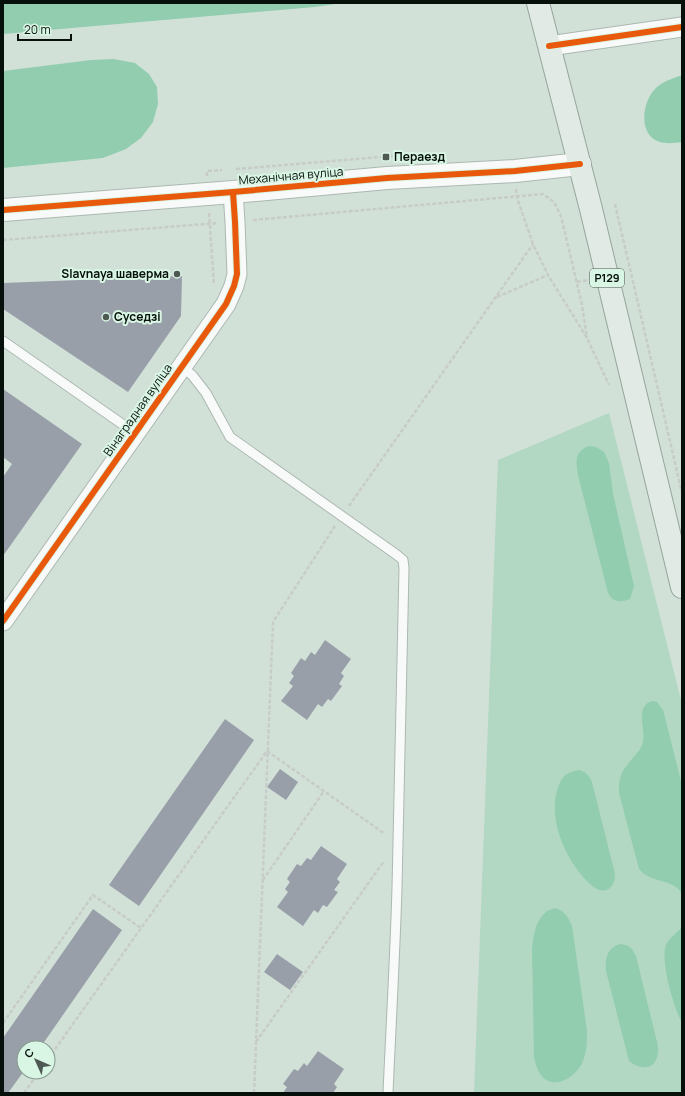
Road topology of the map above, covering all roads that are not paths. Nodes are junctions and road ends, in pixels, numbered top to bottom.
1 (538, 3) edge
2 (682, 27) edge
3 (549, 46) junction
4 (580, 164) junction
5 (233, 192) junction
6 (3, 210) edge
7 (3, 341) edge
8 (182, 367) junction
9 (135, 433) junction
10 (682, 587) edge
11 (3, 621) edge
12 (388, 1093) edge

1 - 3 main road, Р129
2 - 3 street
3 - 4 main road, Р129
4 - 5 street, Механічная вуліца
4 - 10 main road, Р129
5 - 6 street, Механічная вуліца
5 - 8 street, Вінаградная вуліца
7 - 9 lane
8 - 9 street, Вінаградная вуліца
8 - 12 lane
9 - 11 street, Вінаградная вуліца

